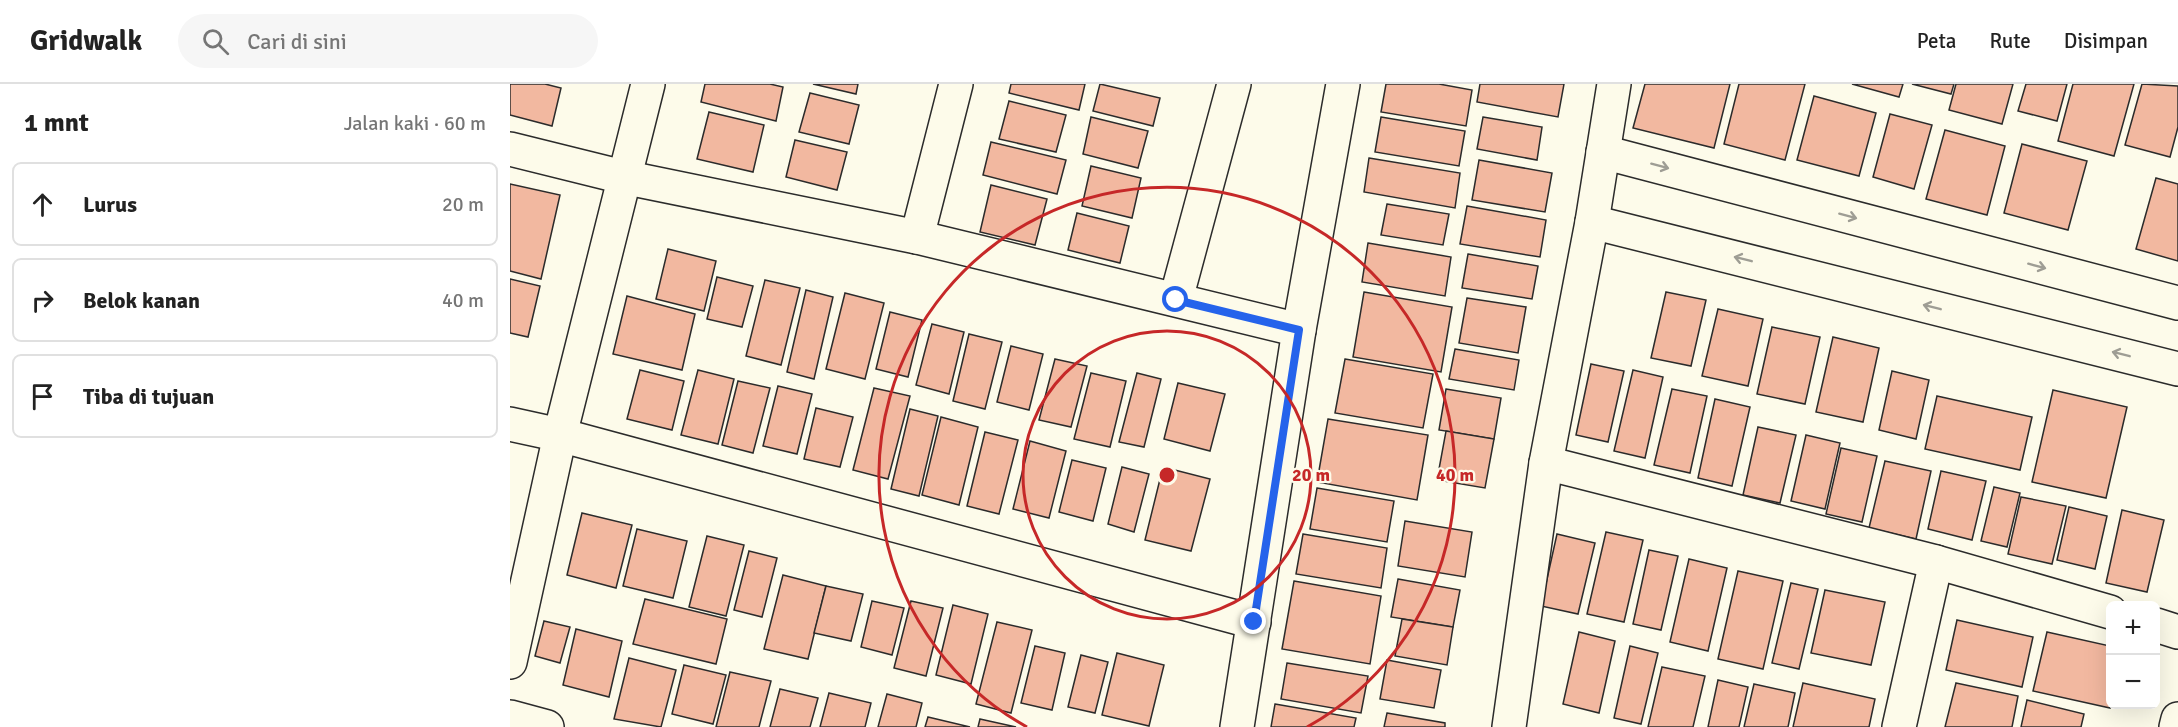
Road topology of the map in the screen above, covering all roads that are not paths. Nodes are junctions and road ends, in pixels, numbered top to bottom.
1 (648, 84) edge
2 (956, 84) edge
3 (1234, 84) edge
4 (1343, 84) edge
5 (1614, 84) edge
6 (510, 149) edge
7 (1603, 152) junction
8 (623, 177) junction
9 (1592, 222) junction
10 (917, 237) junction
11 (1176, 300) junction
12 (2178, 303) edge
13 (1299, 330) junction
14 (2178, 369) edge
15 (510, 424) edge
16 (561, 435) junction
17 (1546, 463) junction
18 (1936, 562) junction
19 (2106, 611) edge
20 (1254, 622) junction
21 (2160, 626) edge
22 (2178, 632) edge
23 (510, 662) edge
24 (510, 717) edge
25 (2178, 719) edge
26 (547, 727) edge
27 (1237, 727) edge
28 (1509, 727) edge
29 (1899, 727) edge
30 (2176, 727) edge

1 - 8 street
2 - 10 street
3 - 11 street
4 - 13 street
5 - 7 street
6 - 8 street
7 - 9 street
7 -> 12 street
8 - 10 street
8 - 16 street
14 -> 9 street
9 - 17 street
10 - 11 street
11 - 13 street
13 - 20 street
15 - 16 street
16 - 20 street
16 - 23 street
17 - 18 street
17 - 28 street
18 - 19 street
18 - 29 street
20 - 27 street
21 - 22 street
24 - 26 street
25 - 30 street

